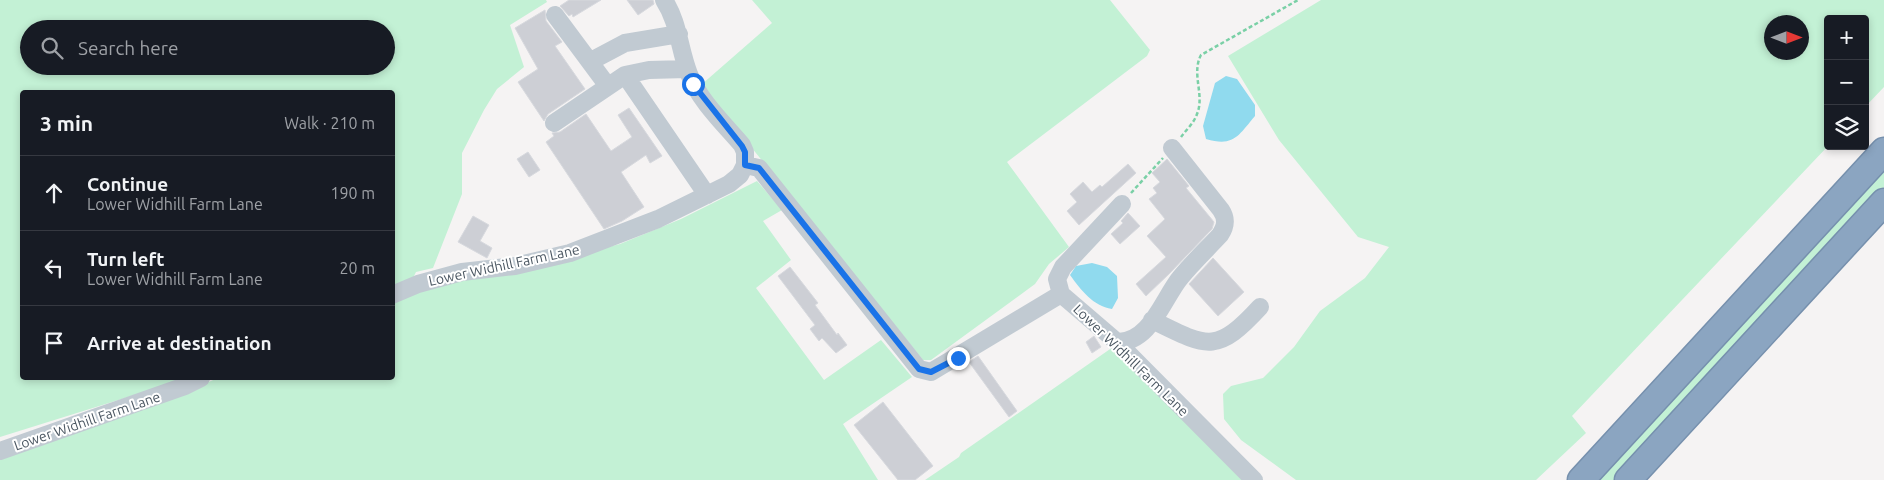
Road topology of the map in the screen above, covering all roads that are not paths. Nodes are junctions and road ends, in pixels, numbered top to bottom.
1 (664, 0) edge
2 (555, 15) dead end
3 (678, 34) junction
4 (591, 61) junction
5 (687, 69) junction
6 (625, 75) junction
7 (608, 85) junction
8 (554, 123) dead end
9 (1172, 148) road end
10 (1884, 151) edge
11 (745, 165) junction
12 (706, 195) junction
13 (1884, 202) edge
14 (1122, 204) road end
15 (395, 294) edge
16 (1062, 294) junction
17 (1260, 307) dead end
18 (1152, 320) junction
19 (1117, 342) junction
20 (197, 380) edge
21 (0, 451) edge
22 (1254, 480) edge
23 (1581, 480) edge
24 (1628, 480) edge

1 - 3 lane
2 - 4 lane
3 - 4 lane
3 - 5 lane
4 - 7 lane
5 - 6 lane
5 - 11 lane
6 - 7 lane
6 - 12 lane
7 - 8 lane
9 - 18 lane
10 - 23 highway
11 - 12 lane, Lower Widhill Farm Lane
11 - 16 lane, Lower Widhill Farm Lane
12 - 15 lane, Lower Widhill Farm Lane
13 - 24 highway
14 - 16 lane
16 - 19 lane, Lower Widhill Farm Lane
17 - 18 lane
18 - 19 lane
19 - 22 lane, Lower Widhill Farm Lane
20 - 21 lane, Lower Widhill Farm Lane

